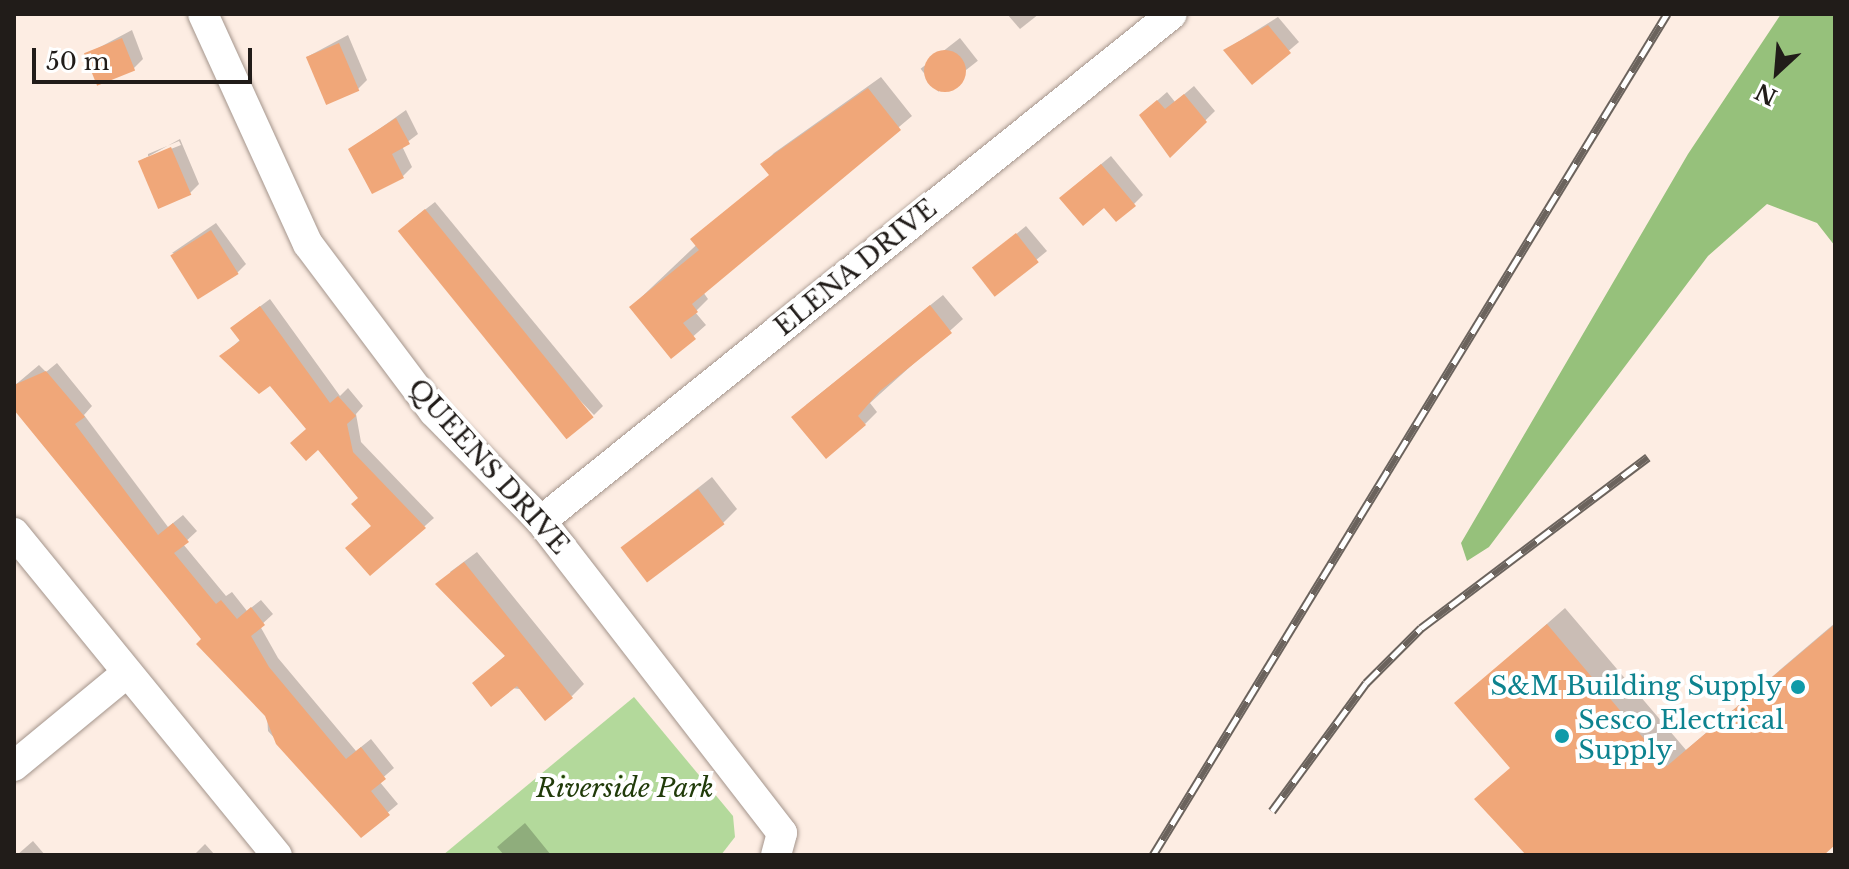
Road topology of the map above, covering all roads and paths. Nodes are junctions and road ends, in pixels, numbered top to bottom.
1 (203, 14) edge
2 (1172, 14) edge
3 (541, 521) junction
4 (14, 533) edge
5 (127, 673) junction
6 (14, 766) edge
7 (277, 855) edge
8 (776, 855) edge

1 - 3 street, QUEENS DRIVE
2 - 3 street, ELENA DRIVE
3 - 8 street, QUEENS DRIVE
4 - 5 street
5 - 6 street
5 - 7 street

